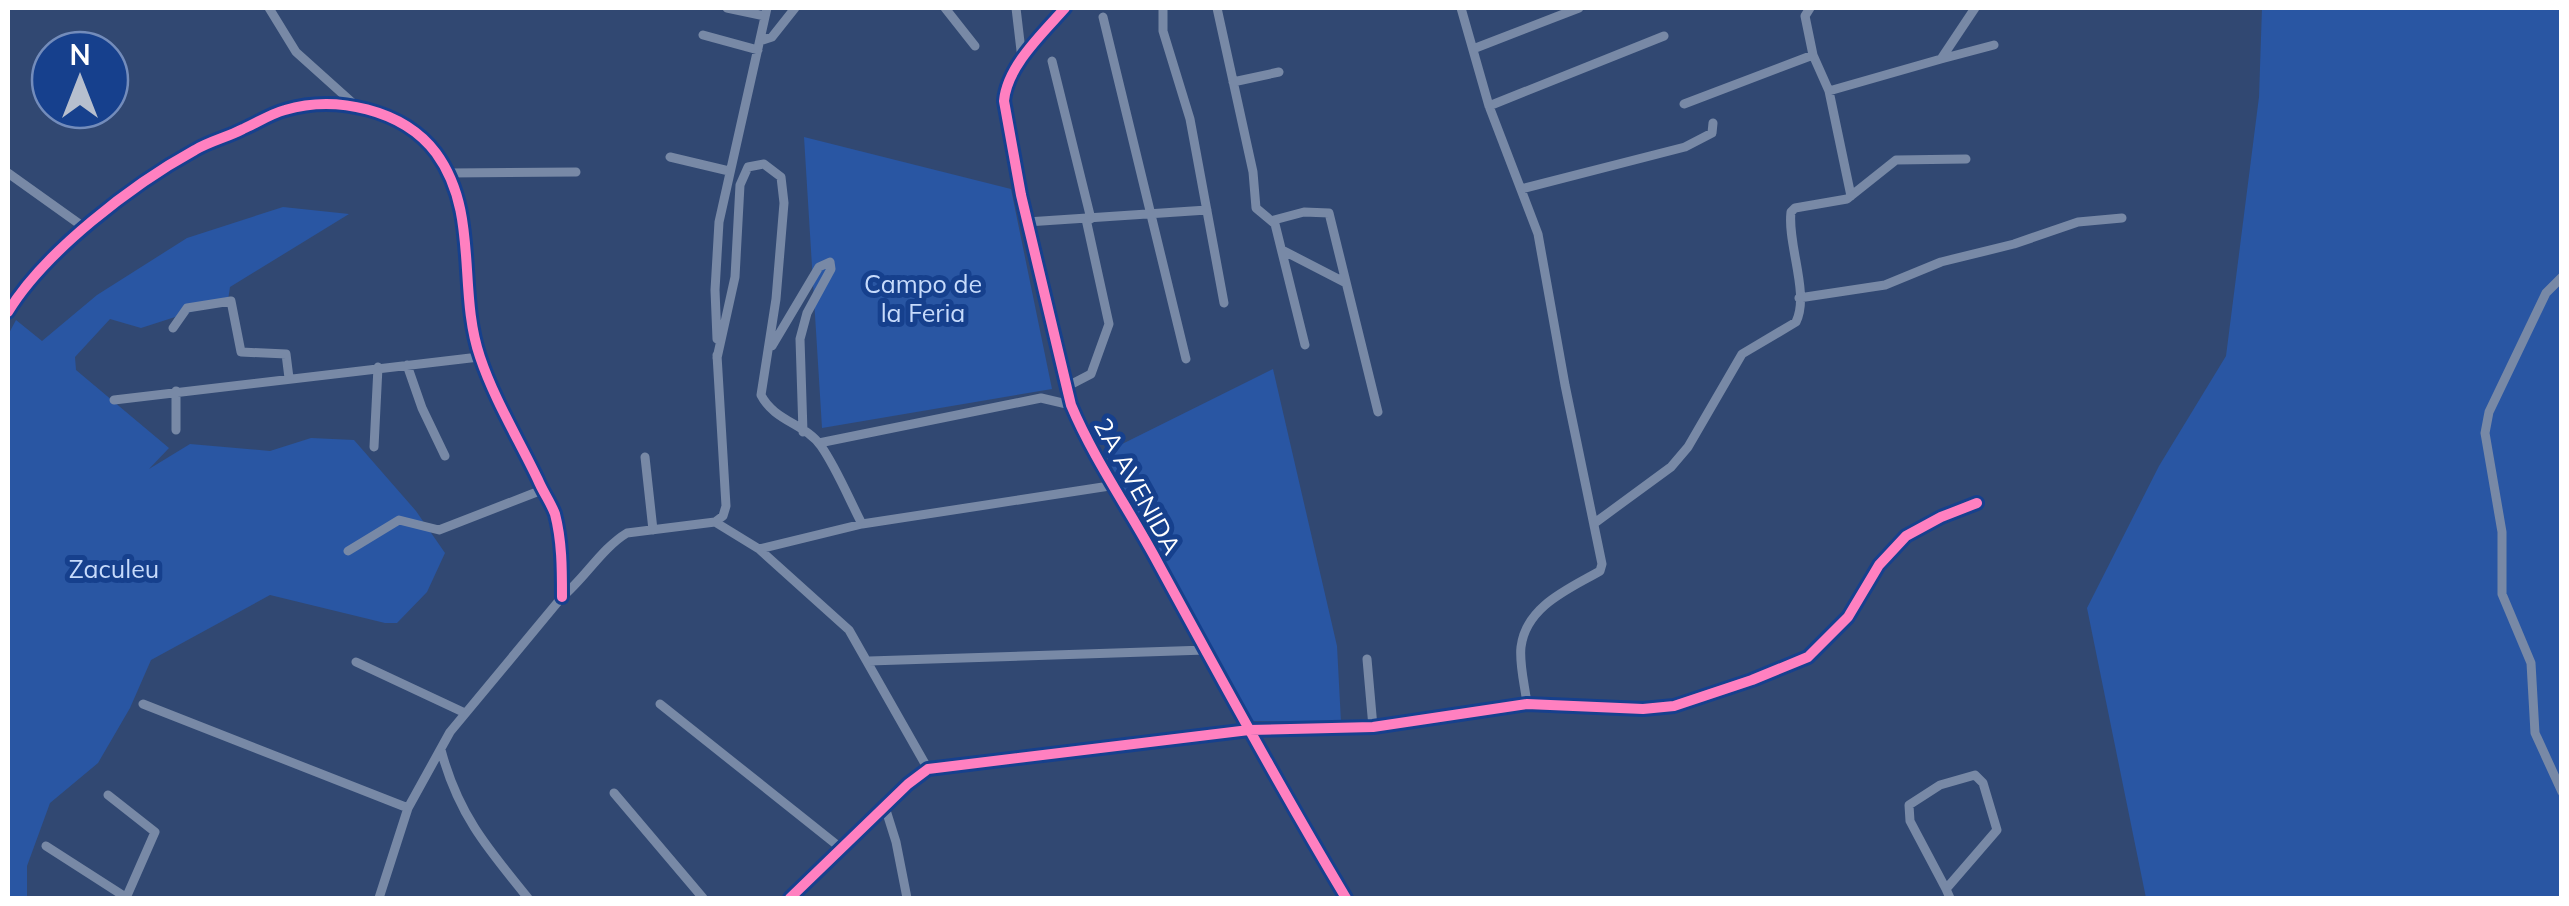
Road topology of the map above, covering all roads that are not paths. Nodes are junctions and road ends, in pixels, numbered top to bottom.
1 (270, 8) edge
2 (727, 8) edge
3 (795, 8) edge
4 (945, 8) edge
5 (1016, 8) edge
6 (1066, 8) edge
7 (1163, 8) edge
8 (1217, 8) edge
9 (1461, 8) edge
10 (1579, 8) edge
11 (1810, 8) edge
12 (1975, 8) edge
13 (766, 12) edge
14 (1103, 17) dead end
15 (703, 35) dead end
16 (1664, 36) dead end
17 (759, 46) junction
18 (976, 46) dead end
19 (1994, 46) dead end
20 (1473, 49) junction
21 (1813, 54) junction
22 (1022, 59) junction
23 (1942, 59) junction
24 (1052, 61) dead end
25 (1279, 72) dead end
26 (1233, 82) junction
27 (1828, 91) junction
28 (1684, 104) dead end
29 (355, 106) junction
30 (1489, 106) junction
31 (1713, 123) dead end
32 (670, 157) dead end
33 (1966, 159) dead end
34 (729, 171) junction
35 (8, 172) edge
36 (449, 172) junction
37 (576, 172) dead end
38 (1521, 189) junction
39 (1851, 196) junction
40 (1207, 210) junction
41 (1150, 216) junction
42 (2122, 218) dead end
43 (1089, 219) junction
44 (1274, 220) junction
45 (1027, 222) junction
46 (85, 228) junction
47 (1282, 250) junction
48 (2562, 277) edge
49 (1347, 284) junction
50 (1800, 298) junction
51 (1224, 304) dead end
52 (8, 312) edge
53 (173, 328) dead end
54 (1305, 345) dead end
55 (768, 353) junction
56 (480, 357) junction
57 (717, 358) junction
58 (1186, 359) dead end
59 (407, 365) junction
60 (378, 367) junction
61 (289, 378) junction
62 (1066, 387) junction
63 (176, 391) junction
64 (114, 400) dead end
65 (1071, 405) junction
66 (1378, 412) dead end
67 (176, 430) dead end
68 (803, 432) junction
69 (820, 443) junction
70 (374, 447) dead end
71 (445, 456) dead end
72 (646, 457) dead end
73 (1116, 485) junction
74 (542, 490) junction
75 (1977, 503) dead end
76 (715, 522) junction
77 (1596, 522) junction
78 (862, 524) junction
79 (653, 530) junction
80 (759, 550) junction
81 (348, 551) dead end
82 (562, 597) junction
83 (1206, 650) junction
84 (1367, 659) dead end
85 (869, 661) junction
86 (356, 662) dead end
87 (143, 704) dead end
88 (660, 704) dead end
89 (1527, 704) junction
90 (465, 713) junction
91 (1372, 727) junction
92 (1249, 730) junction
93 (440, 750) junction
94 (928, 769) junction
95 (614, 792) dead end
96 (2562, 792) edge
97 (108, 794) dead end
98 (885, 807) junction
99 (408, 808) junction
100 (46, 846) dead end
101 (842, 849) junction
102 (1948, 894) edge
103 (126, 898) edge
104 (379, 898) edge
105 (528, 898) edge
106 (703, 898) edge
107 (790, 898) edge
108 (907, 898) edge
109 (1346, 898) edge

1 - 29 street
2 - 13 street
3 - 17 street
4 - 18 street
5 - 22 street, 2A AVENIDA
6 - 22 street
7 - 40 street
8 - 26 street
9 - 20 street
10 - 20 street
11 - 21 street
12 - 23 street
13 - 17 street
14 - 41 street
15 - 17 street
16 - 30 street
17 - 34 street
19 - 23 street
20 - 30 street
21 - 27 street
21 - 28 street
22 - 45 street, 2A AVENIDA
23 - 27 street
24 - 43 street
25 - 26 street
26 - 44 street
27 - 39 street
29 - 36 street
29 - 46 street
30 - 38 street
31 - 38 street
32 - 34 street
33 - 39 street
34 - 57 street
35 - 46 street
36 - 37 street
36 - 56 street
38 - 77 street
39 - 50 street
40 - 41 street
40 - 51 street
41 - 43 street
41 - 58 street
42 - 50 street
43 - 45 street
43 - 62 street
44 - 47 street
44 - 49 street
45 - 62 street, 2A AVENIDA
46 - 52 street
47 - 49 street
47 - 54 street
48 - 96 street
49 - 66 street
50 - 77 street
53 - 61 street
55 - 57 street
55 - 68 street
55 - 68 street
56 - 59 street
56 - 74 street
57 - 76 street
59 - 60 street
59 - 71 street
60 - 61 street
60 - 70 street
61 - 63 street
62 - 65 street, 2A AVENIDA
63 - 64 street
63 - 67 street
65 - 69 street
65 - 73 street, 2A AVENIDA
68 - 69 street
69 - 78 street
72 - 79 street
73 - 78 street
73 - 83 street, 2A AVENIDA
74 - 81 street
74 - 82 street
75 - 89 street
76 - 79 street
76 - 80 street
77 - 89 street
78 - 80 street
79 - 82 street
80 - 85 street
82 - 90 street
83 - 85 street
83 - 92 street, 2A AVENIDA
84 - 91 street
85 - 94 street
86 - 90 street
87 - 99 street
88 - 101 street
89 - 91 street
90 - 93 street
91 - 92 street
92 - 94 street
92 - 109 street, 2A AVENIDA
93 - 99 street
93 - 105 street
94 - 98 street
95 - 106 street
97 - 103 street
98 - 101 street
98 - 108 street
99 - 104 street
100 - 103 street
101 - 107 street
102 - 102 street

